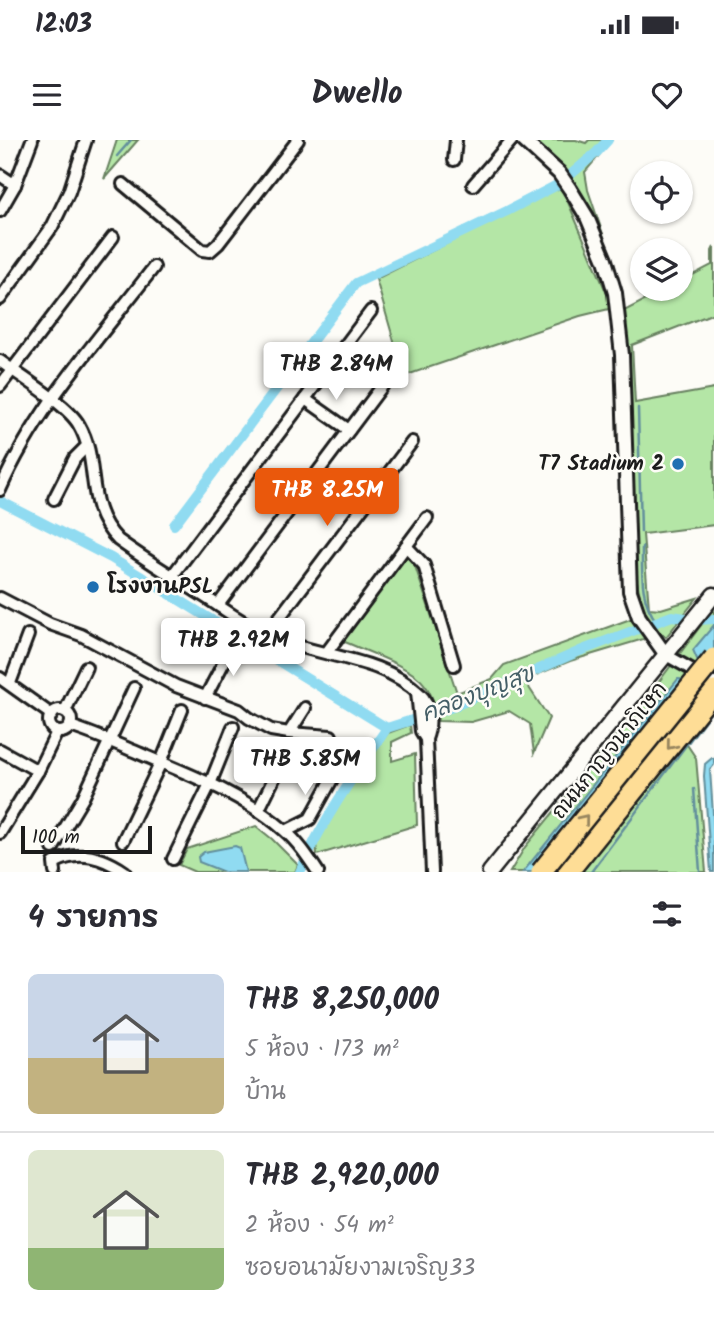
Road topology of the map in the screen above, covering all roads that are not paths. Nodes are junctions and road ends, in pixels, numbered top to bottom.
1 (32, 140) edge
2 (86, 140) edge
3 (298, 140) edge
4 (456, 140) edge
5 (512, 140) edge
6 (523, 140) edge
7 (454, 160) dead end
8 (0, 175) edge
9 (123, 184) dead end
10 (15, 185) junction
11 (473, 185) dead end
12 (0, 211) edge
13 (113, 237) dead end
14 (154, 267) dead end
15 (0, 299) edge
16 (371, 311) dead end
17 (0, 361) edge
18 (12, 370) junction
19 (389, 377) dead end
20 (0, 386) edge
21 (305, 398) junction
22 (51, 400) junction
23 (349, 430) junction
24 (412, 442) dead end
25 (87, 446) junction
26 (0, 490) edge
27 (54, 499) dead end
28 (428, 517) dead end
29 (406, 546) junction
30 (172, 576) junction
31 (714, 594) edge
32 (0, 598) edge
33 (218, 605) junction
34 (267, 634) junction
35 (28, 635) dead end
36 (234, 643) dead end
37 (327, 652) junction
38 (666, 655) junction
39 (714, 658) edge
40 (454, 665) dead end
41 (86, 667) dead end
42 (5, 681) edge
43 (714, 682) edge
44 (134, 688) dead end
45 (714, 691) edge
46 (205, 698) junction
47 (305, 708) dead end
48 (182, 710) dead end
49 (65, 711) junction
50 (52, 715) junction
51 (70, 726) junction
52 (233, 727) dead end
53 (57, 732) junction
54 (289, 733) junction
55 (331, 736) dead end
56 (110, 739) junction
57 (0, 750) edge
58 (286, 754) dead end
59 (161, 762) junction
60 (38, 771) junction
61 (336, 772) dead end
62 (210, 784) junction
63 (258, 811) junction
64 (286, 831) junction
65 (0, 833) edge
66 (123, 841) dead end
67 (53, 848) dead end
68 (173, 859) dead end
69 (55, 872) edge
70 (125, 872) edge
71 (318, 872) edge
72 (432, 872) edge
73 (490, 872) edge
74 (541, 872) edge
75 (568, 872) edge

1 - 10 street
2 - 15 street
3 - 9 street
4 - 7 street
5 - 11 street
6 - 38 street
8 - 10 street
10 - 12 street
13 - 18 street
14 - 22 street
16 - 21 street
17 - 18 street
18 - 20 street
18 - 22 street
19 - 23 street
21 - 23 street
21 - 30 street
22 - 25 street
22 - 26 street
23 - 33 street
24 - 34 street
25 - 27 street
25 - 30 street
28 - 29 street
29 - 37 street
29 - 40 street
30 - 33 street
31 - 38 main road
32 - 46 street
33 - 34 street
34 - 37 street
35 - 42 street
36 - 46 street
37 - 72 street
38 - 43 street
38 - 73 main road
74 -> 39 highway, ถนนกาญจนาภิเษก, bridge
41 - 49 street
42 - 50 street
44 - 56 street
45 -> 75 highway, ถนนกาญจนาภิเษก
46 - 54 street
47 - 54 street
48 - 59 street
49 - 50 street
49 - 51 street
50 - 53 street
51 - 53 street
51 - 56 street
52 - 62 street
53 - 60 street
54 - 55 street
56 - 59 street
56 - 67 street
57 - 60 street
58 - 63 street
59 - 62 street
59 - 66 street
60 - 65 street
61 - 64 street
62 - 63 street
62 - 68 street
63 - 64 street
64 - 71 street
69 - 70 street

